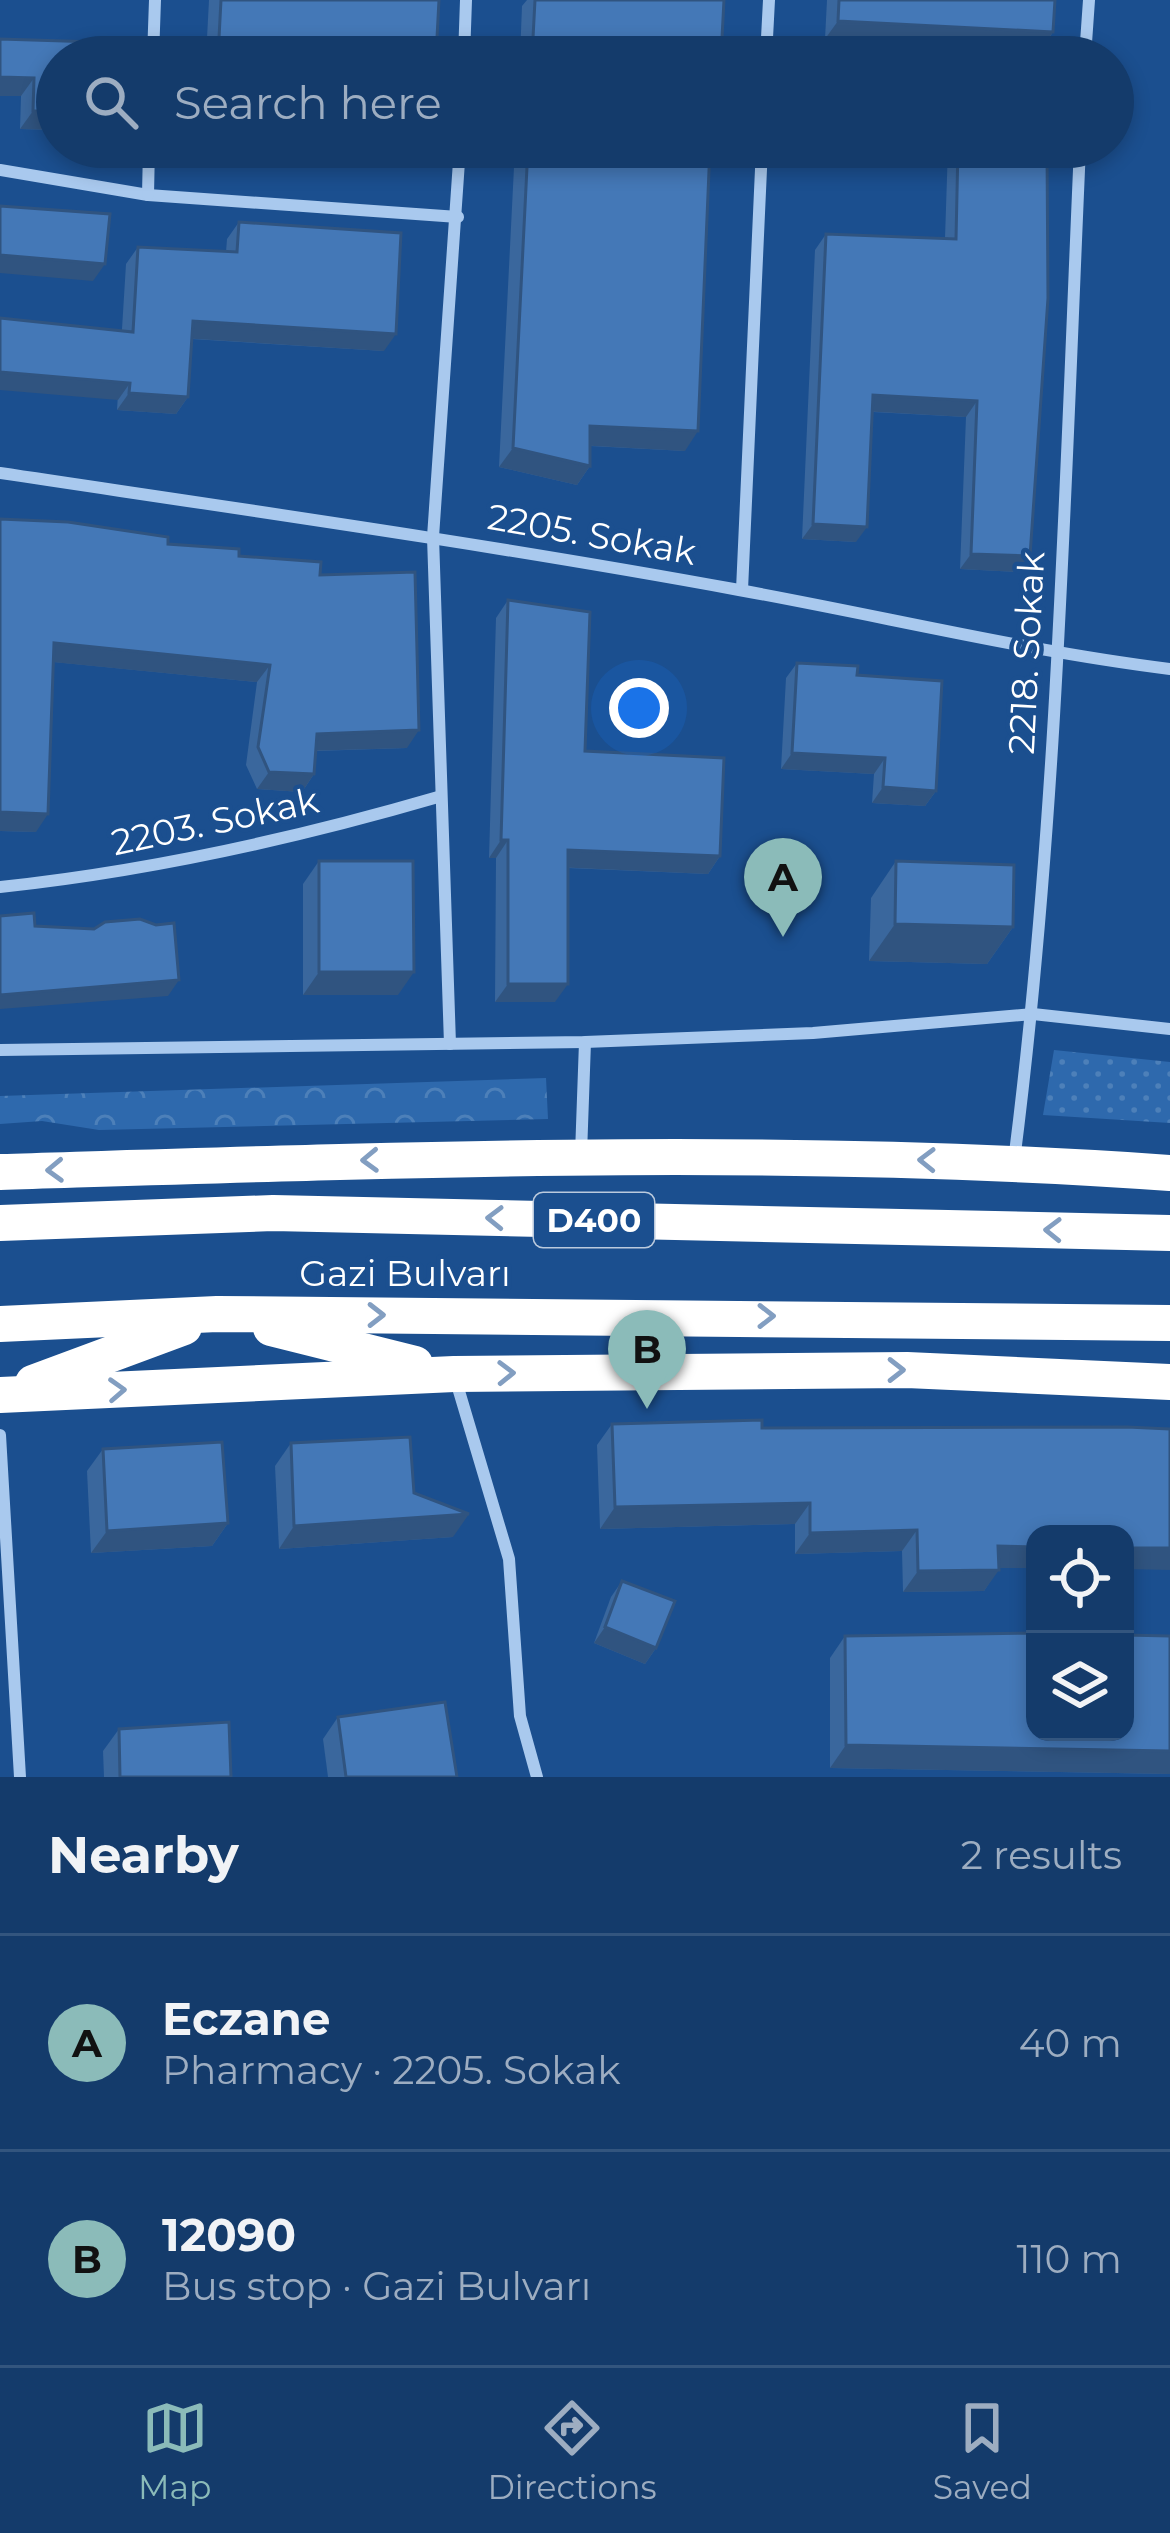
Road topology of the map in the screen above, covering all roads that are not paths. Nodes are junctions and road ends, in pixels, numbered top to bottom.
1 (155, 0) edge
2 (466, 0) edge
3 (769, 0) edge
4 (1089, 0) edge
5 (154, 36) edge
6 (465, 36) edge
7 (767, 36) edge
8 (1086, 36) edge
9 (149, 168) edge
10 (459, 168) edge
11 (761, 168) edge
12 (1079, 168) edge
13 (0, 170) edge
14 (148, 195) junction
15 (458, 217) junction
16 (0, 473) edge
17 (433, 537) junction
18 (742, 590) junction
19 (1057, 655) junction
20 (1170, 669) edge
21 (438, 797) junction
22 (0, 887) edge
23 (1033, 1013) junction
24 (1170, 1029) edge
25 (585, 1042) junction
26 (450, 1044) junction
27 (0, 1050) edge
28 (581, 1154) junction
29 (1014, 1162) junction
30 (195, 1166) junction
31 (0, 1172) edge
32 (1170, 1173) edge
33 (6, 1220) edge
34 (1170, 1233) edge
35 (217, 1314) junction
36 (1170, 1323) edge
37 (0, 1324) edge
38 (454, 1374) junction
39 (1170, 1382) edge
40 (0, 1395) edge
41 (0, 1435) edge
42 (20, 1777) edge
43 (537, 1777) edge

1 - 5 street
2 - 6 street
3 - 7 street
4 - 8 street
9 - 14 street
10 - 15 street
11 - 18 street
12 - 19 street, 2218. Sokak
13 - 14 street
14 - 15 street
15 - 17 street
16 - 17 street, 2205. Sokak
17 - 18 street, 2205. Sokak
17 - 21 street
18 - 19 street, 2205. Sokak
19 - 20 street, 2205. Sokak
19 - 23 street, 2218. Sokak
21 - 22 street, 2203. Sokak
21 - 26 street
23 - 24 street
23 - 25 street
23 - 29 street, 2218. Sokak
25 - 26 street
25 - 28 street
26 - 27 street
29 -> 28 highway
28 -> 30 highway
29 - 32 highway
30 -> 31 highway
30 - 33 highway
34 -> 33 highway, Gazi Bulvarı / D400
35 -> 36 highway, Gazi Bulvarı
35 - 37 highway, Gazi Bulvarı
35 - 38 highway
35 - 40 highway
38 -> 39 highway
40 -> 38 highway
38 - 43 street
41 - 42 street

